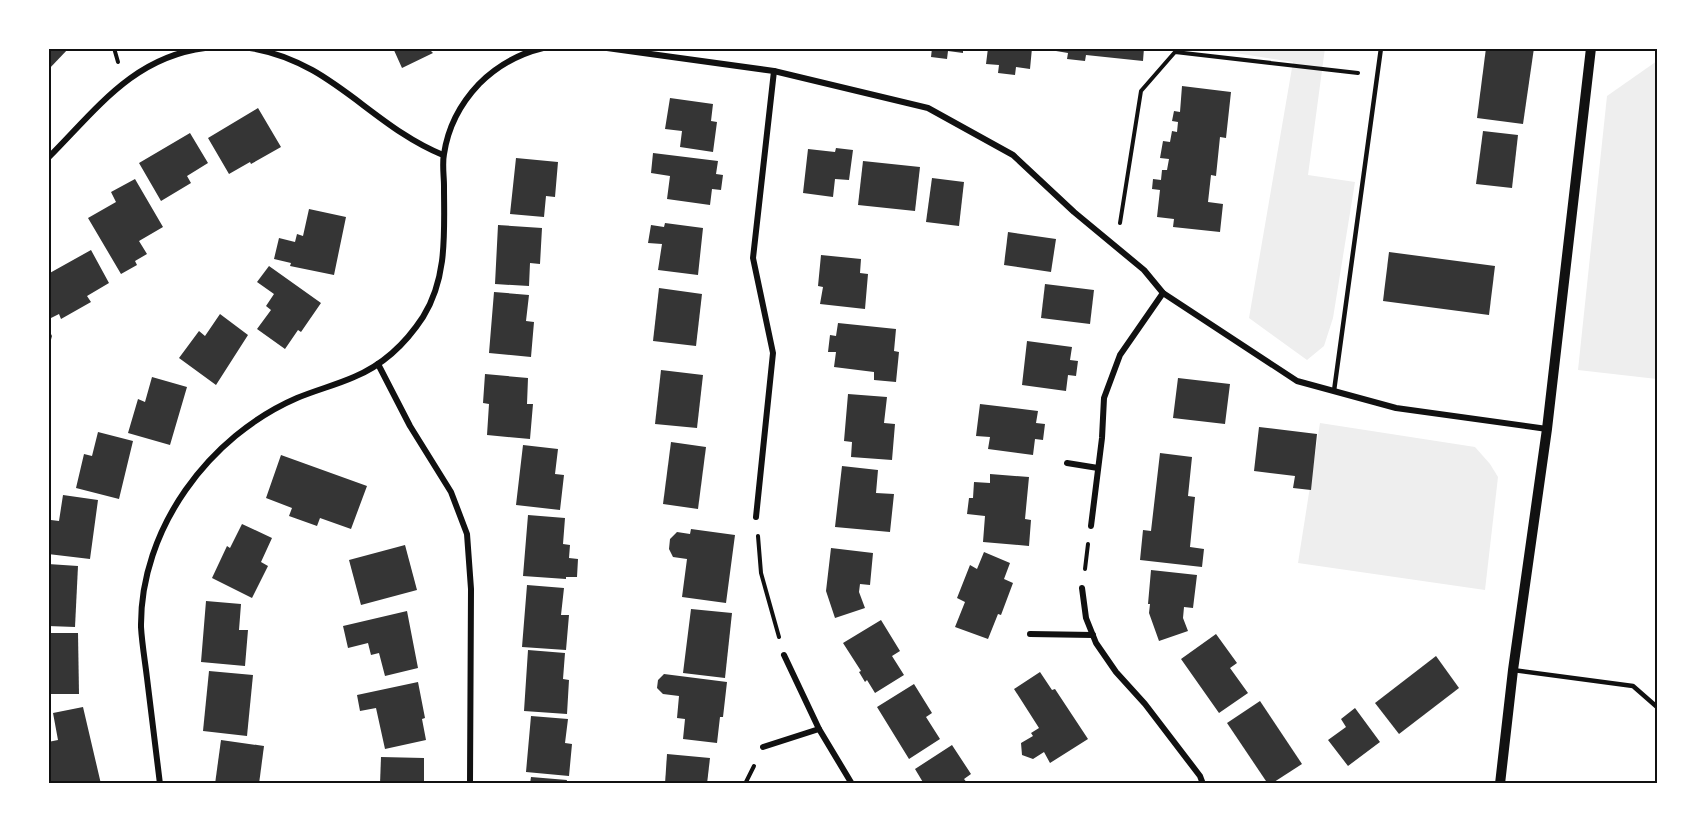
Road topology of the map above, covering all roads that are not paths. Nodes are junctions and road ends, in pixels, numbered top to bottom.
1 (205, 48) edge
2 (250, 48) edge
3 (543, 48) edge
4 (607, 48) edge
5 (1381, 48) edge
6 (1591, 48) edge
7 (774, 71) junction
8 (443, 155) junction
9 (48, 158) edge
10 (1163, 293) junction
11 (378, 364) junction
12 (1334, 391) junction
13 (1547, 429) junction
14 (1067, 463) dead end
15 (1098, 468) junction
16 (756, 517) road end
17 (1091, 526) road end
18 (1082, 588) road end
19 (1030, 634) dead end
20 (1093, 635) junction
21 (784, 655) road end
22 (1513, 670) junction
23 (1657, 706) edge
24 (819, 729) junction
25 (763, 747) dead end
26 (160, 784) edge
27 (470, 784) edge
28 (852, 784) edge
29 (1203, 784) edge
30 (1500, 784) edge

1 - 9 street
2 - 8 street
3 - 8 street
4 - 7 street
5 - 12 lane
6 - 13 street
7 - 10 street
7 - 16 street
8 - 11 street
10 - 12 street
10 - 15 street
11 - 26 street
11 - 27 street
12 - 13 street
13 - 22 street
14 - 15 street
15 - 17 street
18 - 20 street
19 - 20 street
20 - 29 street
21 - 24 street
22 - 23 lane
22 - 30 street
24 - 25 street
24 - 28 street

